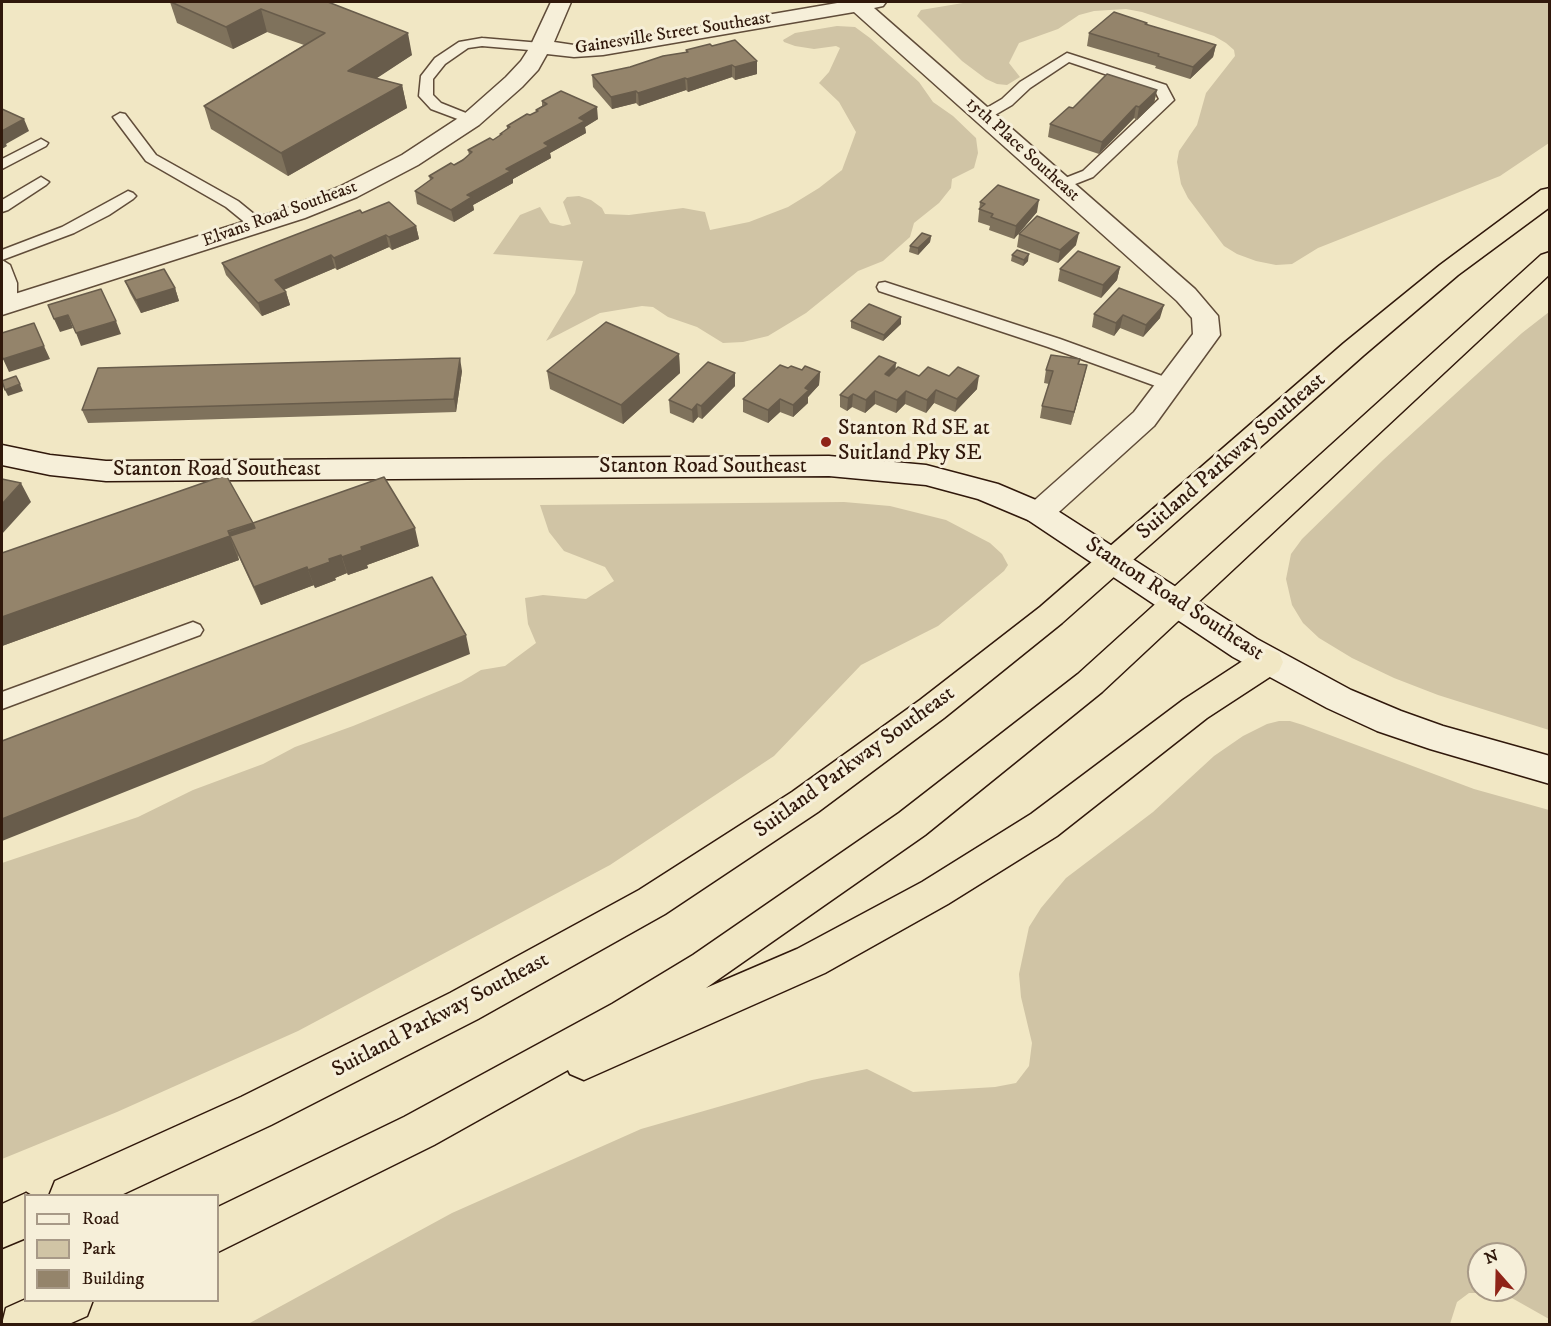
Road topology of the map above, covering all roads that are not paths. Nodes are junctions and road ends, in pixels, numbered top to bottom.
1 (561, 2) edge
2 (867, 3) edge
3 (541, 47) junction
4 (983, 116) junction
5 (120, 117) dead end
6 (471, 120) junction
7 (41, 143) dead end
8 (2, 165) edge
9 (41, 182) dead end
10 (1060, 185) junction
11 (1550, 195) edge
12 (128, 196) dead end
13 (2, 207) edge
14 (259, 226) junction
15 (2, 255) edge
16 (1550, 260) edge
17 (2, 265) edge
18 (885, 287) dead end
19 (5, 306) edge
20 (1170, 385) junction
21 (2, 455) edge
22 (1039, 513) junction
23 (1115, 561) junction
24 (1177, 603) junction
25 (193, 630) dead end
26 (1267, 662) junction
27 (2, 701) edge
28 (1550, 770) edge
29 (419, 1131) junction
30 (74, 1194) edge
31 (24, 1216) edge
32 (2, 1226) edge
33 (219, 1230) edge
34 (67, 1302) edge
35 (21, 1324) edge

1 - 3 street, Elvans Road Southeast
2 - 3 street, Gainesville Street Southeast
2 - 4 street, 15th Place Southeast
3 - 6 street, Elvans Road Southeast
3 - 6 lane
4 - 10 street, 15th Place Southeast
4 - 10 lane
5 - 14 lane
6 - 14 street, Elvans Road Southeast
7 - 8 lane
9 - 13 lane
10 - 20 street, 15th Place Southeast
11 - 23 highway, Suitland Parkway Southeast
12 - 15 lane
14 - 19 street, Elvans Road Southeast
16 - 24 highway
17 - 19 lane
18 - 20 lane
20 - 22 street, 15th Place Southeast
21 - 22 street, Stanton Road Southeast
22 - 23 street, Stanton Road Southeast
23 - 24 street, Stanton Road Southeast
23 - 30 highway, Suitland Parkway Southeast
24 - 26 street, Stanton Road Southeast
24 - 29 highway
25 - 27 lane
26 - 28 street, Stanton Road Southeast
26 - 29 highway
29 - 33 highway
31 - 32 highway
34 - 35 highway

